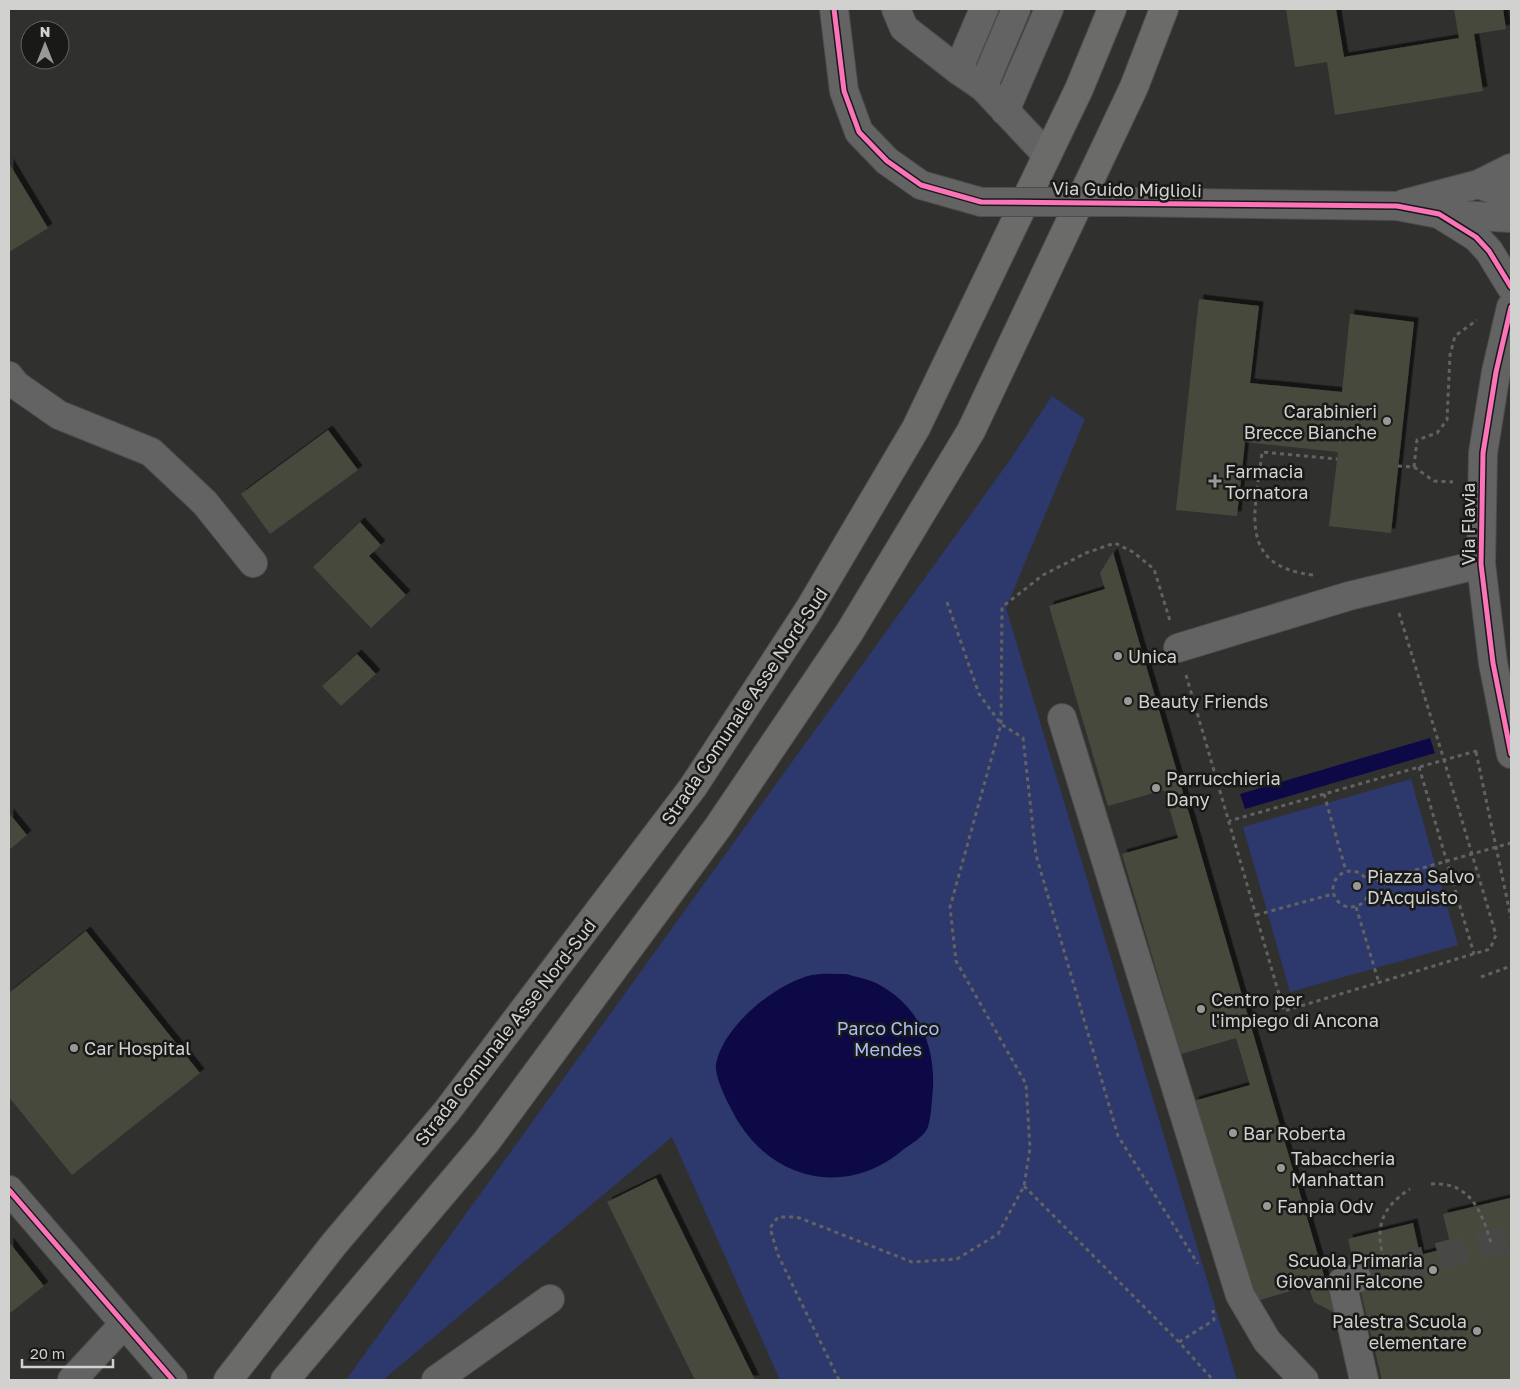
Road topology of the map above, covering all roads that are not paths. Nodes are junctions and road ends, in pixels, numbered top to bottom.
1 (834, 9) edge
2 (896, 9) edge
3 (984, 9) edge
4 (1016, 9) edge
5 (1049, 9) edge
6 (1112, 9) edge
7 (1164, 9) edge
8 (958, 70) junction
9 (983, 87) junction
10 (1005, 111) junction
11 (1046, 154) junction
12 (1511, 168) edge
13 (1479, 184) junction
14 (1511, 200) edge
15 (1397, 206) junction
16 (1439, 214) junction
17 (1511, 218) edge
18 (1511, 287) edge
19 (1511, 307) edge
20 (9, 376) edge
21 (253, 564) dead end
22 (1481, 564) junction
23 (1178, 648) road end
24 (1062, 718) dead end
25 (1511, 747) edge
26 (9, 1190) edge
27 (1357, 1278) tunnel mouth
28 (550, 1299) dead end
29 (124, 1324) junction
30 (72, 1380) edge
31 (173, 1380) edge
32 (228, 1380) edge
33 (285, 1380) edge
34 (436, 1380) edge
35 (1304, 1380) edge
36 (1364, 1380) edge

1 - 15 street, Via Guido Miglioli, bridge
2 - 8 street
3 - 8 street
4 - 9 street
5 - 10 street
6 - 11 highway, Strada Comunale Asse Nord-Sud
7 - 33 highway
8 - 9 street
9 - 10 street
10 - 11 street
11 - 32 highway, Strada Comunale Asse Nord-Sud
12 - 13 street, Via Guido Miglioli
13 - 14 street
13 - 15 street, Via Guido Miglioli
15 - 16 street, Via Guido Miglioli
16 - 17 street, Via Guido Miglioli
16 - 18 street, Via Guido Miglioli
19 - 22 street, Via Flavia
20 - 21 street
22 - 23 street
22 - 25 street, Via Flavia
24 - 35 street
26 - 29 street
27 - 36 street
28 - 34 street
29 - 30 street
29 - 31 street

